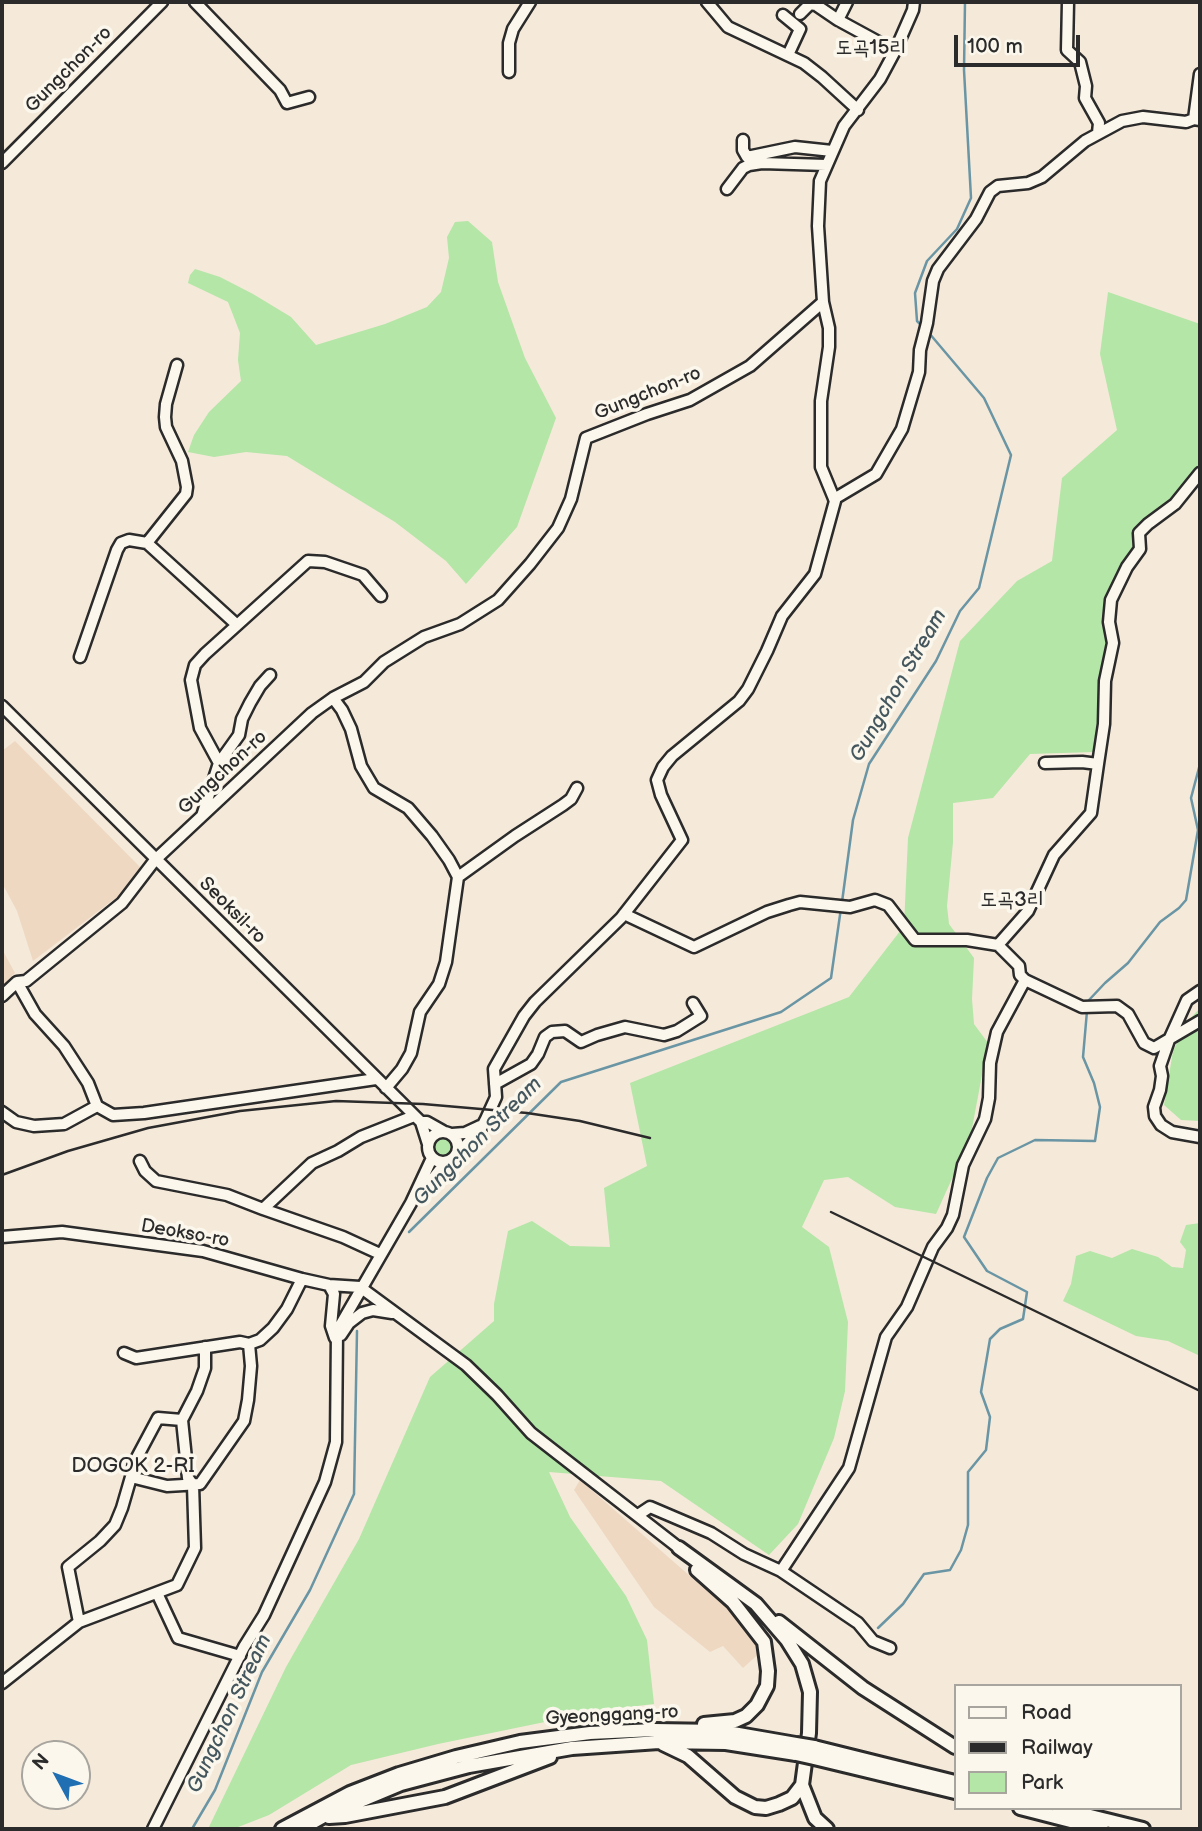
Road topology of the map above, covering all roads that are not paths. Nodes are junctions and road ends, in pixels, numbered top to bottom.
1 (162, 2) edge
2 (195, 2) edge
3 (530, 2) edge
4 (707, 2) edge
5 (847, 2) edge
6 (914, 2) edge
7 (1068, 2) edge
8 (783, 15) dead end
9 (800, 15) dead end
10 (838, 20) junction
11 (895, 51) junction
12 (788, 55) junction
13 (509, 72) dead end
14 (1200, 74) edge
15 (309, 97) dead end
16 (858, 110) junction
17 (1197, 120) edge
18 (1098, 132) junction
19 (743, 140) dead end
20 (832, 151) junction
21 (2, 163) edge
22 (826, 165) junction
23 (727, 189) dead end
24 (823, 302) junction
25 (177, 365) dead end
26 (1200, 473) edge
27 (834, 499) junction
28 (147, 543) junction
29 (381, 596) dead end
30 (236, 624) junction
31 (80, 657) dead end
32 (270, 675) dead end
33 (333, 698) junction
34 (2, 706) edge
35 (219, 763) junction
36 (1045, 763) dead end
37 (1098, 764) junction
38 (577, 788) dead end
39 (202, 816) junction
40 (155, 860) junction
41 (458, 877) junction
42 (624, 914) junction
43 (998, 945) junction
44 (1025, 981) junction
45 (17, 982) junction
46 (1200, 991) edge
47 (2, 996) edge
48 (694, 1003) dead end
49 (1200, 1021) edge
50 (1169, 1040) junction
51 (376, 1079) junction
52 (495, 1084) junction
53 (386, 1088) junction
54 (97, 1106) junction
55 (2, 1112) edge
56 (417, 1119) junction
57 (485, 1121) junction
58 (447, 1133) junction
59 (1200, 1137) edge
60 (428, 1144) junction
61 (432, 1158) junction
62 (451, 1159) junction
63 (140, 1161) dead end
64 (411, 1203) junction
65 (263, 1209) junction
66 (2, 1237) edge
67 (380, 1254) junction
68 (302, 1279) junction
69 (329, 1285) junction
70 (360, 1287) junction
71 (399, 1316) junction
72 (337, 1341) junction
73 (249, 1344) junction
74 (205, 1347) junction
75 (124, 1353) dead end
76 (182, 1420) junction
77 (131, 1477) junction
78 (193, 1485) junction
79 (638, 1515) junction
80 (679, 1548) junction
81 (781, 1571) junction
82 (158, 1593) junction
83 (756, 1604) junction
84 (79, 1622) junction
85 (890, 1648) dead end
86 (240, 1656) junction
87 (2, 1683) edge
88 (666, 1730) junction
89 (659, 1742) junction
90 (954, 1746) edge
91 (572, 1748) junction
92 (796, 1749) junction
93 (814, 1752) junction
94 (954, 1782) edge
95 (802, 1785) junction
96 (954, 1791) edge
97 (1028, 1810) edge
98 (1066, 1810) edge
99 (1086, 1810) edge
100 (321, 1817) junction
101 (1116, 1823) junction
102 (153, 1829) edge
103 (282, 1829) edge
104 (301, 1829) edge
105 (827, 1829) edge
106 (1102, 1829) edge
107 (1143, 1829) edge

1 - 21 street, Gungchon-ro
2 - 15 street
3 - 13 street
4 - 12 street
5 - 10 street
6 - 11 street
7 - 18 street
8 - 12 street
9 - 10 street
10 - 11 street
11 - 16 street
12 - 16 street
14 - 17 street
16 - 20 street
17 - 18 street
18 - 27 street
19 - 20 street
20 - 22 street
22 - 23 street
22 - 24 street
24 - 27 street
24 - 33 street, Gungchon-ro
25 - 28 street
26 - 37 street
27 - 42 street
28 - 30 street
28 - 31 street
29 - 30 street
30 - 35 street
32 - 35 street
33 - 39 street, Gungchon-ro
33 - 41 street
34 - 40 street, Seoksil-ro
35 - 39 street
36 - 37 street
37 - 43 street
38 - 41 street
39 - 40 street, Gungchon-ro
40 - 45 street, Gungchon-ro
40 - 51 street, Seoksil-ro
41 - 53 street
42 - 43 street
42 - 52 street
43 - 44 street
44 - 50 street
44 - 81 street
45 - 47 street, Gungchon-ro
45 - 54 street
46 - 50 street
48 - 52 street
49 - 50 street
50 - 59 street
51 - 53 street, Seoksil-ro
51 - 54 street
52 - 57 street
53 - 56 street, Seoksil-ro
54 - 55 street
56 - 58 street
56 - 60 street, Seoksil-ro
56 - 65 street
57 - 58 street
57 - 62 street
58 - 60 street
58 - 62 street
60 - 61 street, Seoksil-ro
61 - 62 street
61 - 64 street
62 - 64 street
63 - 65 street
64 - 67 street
65 - 67 street
66 - 68 street, Deokso-ro
67 - 70 street
68 - 69 street, Deokso-ro
68 - 73 street
69 - 70 street, Deokso-ro
69 - 72 street
70 - 71 street
70 - 72 street
71 - 72 street
71 - 79 street
72 - 86 street
73 - 74 street
73 - 78 street
74 - 75 street
74 - 76 street
76 - 77 street
76 - 78 street
77 - 78 street
77 - 84 street
78 - 82 street
79 - 80 street
79 - 81 street
80 - 83 main road
80 - 88 main road
81 - 85 street
82 - 84 street
82 - 86 street
83 - 90 main road
83 - 95 main road
84 - 87 street
86 - 102 street
88 - 92 main road, Gyeonggang-ro
88 - 103 main road, Gyeonggang-ro
89 - 91 main road, Gyeonggang-ro
89 - 92 main road, Gyeonggang-ro
89 - 95 main road
91 - 100 main road, Gyeonggang-ro
91 - 100 main road
92 - 93 main road, Gyeonggang-ro, bridge
93 - 94 main road, Gyeonggang-ro
93 - 96 main road, Gyeonggang-ro
95 - 105 main road
97 - 106 main road
98 - 101 main road
99 - 101 main road
100 - 104 main road, Gyeonggang-ro
101 - 107 main road

